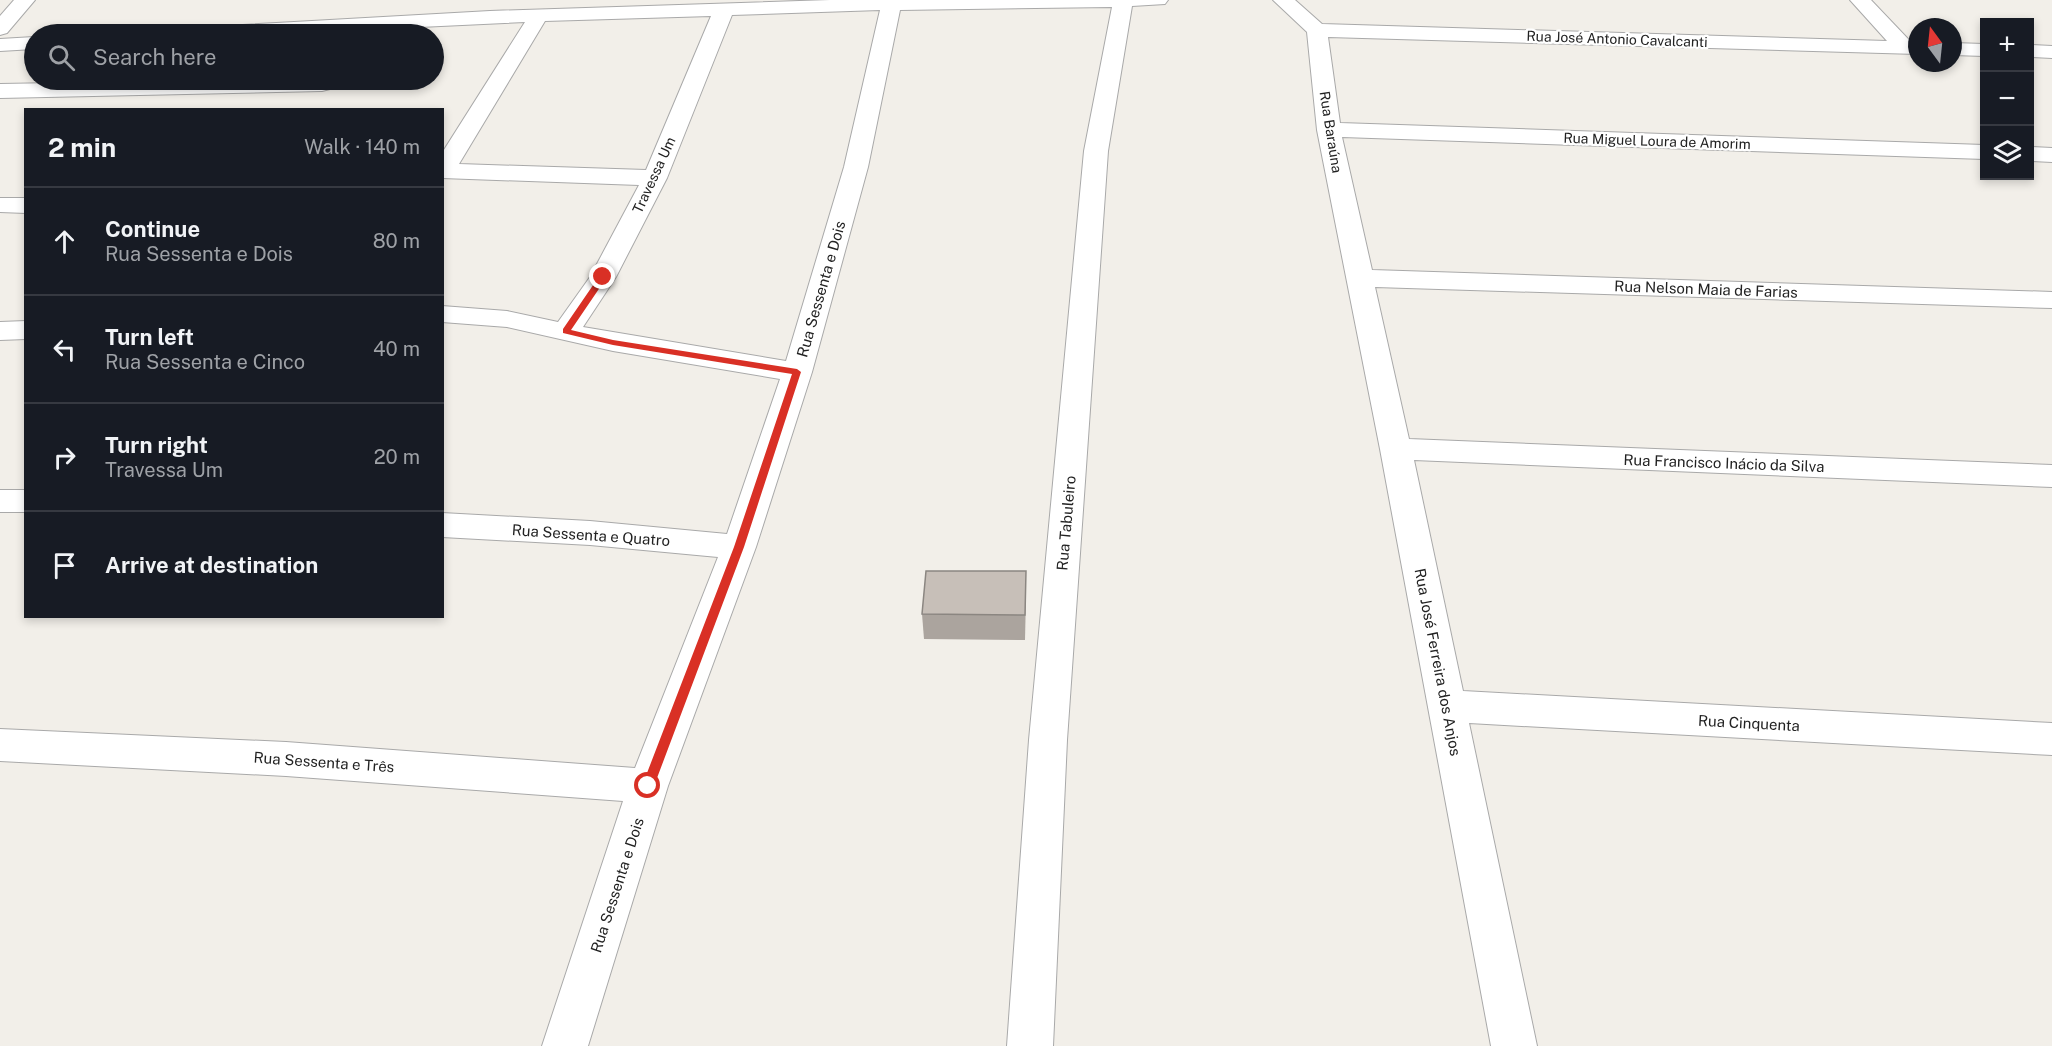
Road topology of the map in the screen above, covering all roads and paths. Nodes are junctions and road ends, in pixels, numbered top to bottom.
1 (25, 0) edge
2 (1158, 0) edge
3 (1283, 0) edge
4 (1860, 0) edge
5 (892, 2) edge
6 (1123, 2) junction
7 (724, 10) junction
8 (540, 15) junction
9 (427, 24) edge
10 (0, 29) edge
11 (1317, 30) junction
12 (24, 44) edge
13 (0, 45) edge
14 (1908, 45) edge
15 (1908, 47) edge
16 (1962, 49) edge
17 (1980, 50) edge
18 (2034, 51) edge
19 (2052, 52) edge
20 (36, 90) edge
21 (317, 90) edge
22 (0, 91) edge
23 (301, 108) edge
24 (1329, 130) junction
25 (1980, 152) edge
26 (2034, 154) edge
27 (2052, 154) edge
28 (444, 168) edge
29 (444, 171) edge
30 (656, 178) junction
31 (0, 205) edge
32 (24, 206) edge
33 (1360, 278) junction
34 (2052, 300) edge
35 (444, 314) edge
36 (24, 330) edge
37 (0, 331) edge
38 (566, 331) junction
39 (797, 372) junction
40 (1396, 449) junction
41 (2052, 476) edge
42 (0, 501) edge
43 (24, 501) edge
44 (444, 525) edge
45 (739, 547) junction
46 (1446, 706) junction
47 (2052, 739) edge
48 (0, 745) edge
49 (648, 786) junction
50 (565, 1046) edge
51 (1030, 1046) edge
52 (1514, 1046) edge

1 - 10 street
2 - 6 street
3 - 11 street
4 - 14 street
5 - 6 street
5 - 7 street
5 - 39 street, Rua Sessenta e Dois
6 - 51 street, Rua Tabuleiro
7 - 8 street
7 - 30 street, Travessa Um
8 - 9 street
8 - 28 street
11 - 15 street, Rua José Antonio Cavalcanti
11 - 24 street, Rua Baraúna
12 - 13 street
16 - 17 street
18 - 19 street
20 - 22 street
21 - 23 street
24 - 25 street, Rua Miguel Loura de Amorim
24 - 33 street, Rua Baraúna
26 - 27 street
29 - 30 street
30 - 38 street, Travessa Um
31 - 32 street
33 - 34 street, Rua Nelson Maia de Farias
33 - 40 street, Rua José Ferreira dos Anjos
35 - 38 street
36 - 37 street
38 - 39 street
39 - 45 street, Rua Sessenta e Dois
40 - 41 street, Rua Francisco Inácio da Silva
40 - 46 street, Rua José Ferreira dos Anjos
42 - 43 street
44 - 45 street, Rua Sessenta e Quatro
45 - 49 street, Rua Sessenta e Dois
46 - 47 street, Rua Cinquenta
46 - 52 street, Rua José Ferreira dos Anjos
48 - 49 street, Rua Sessenta e Três
49 - 50 street, Rua Sessenta e Dois

